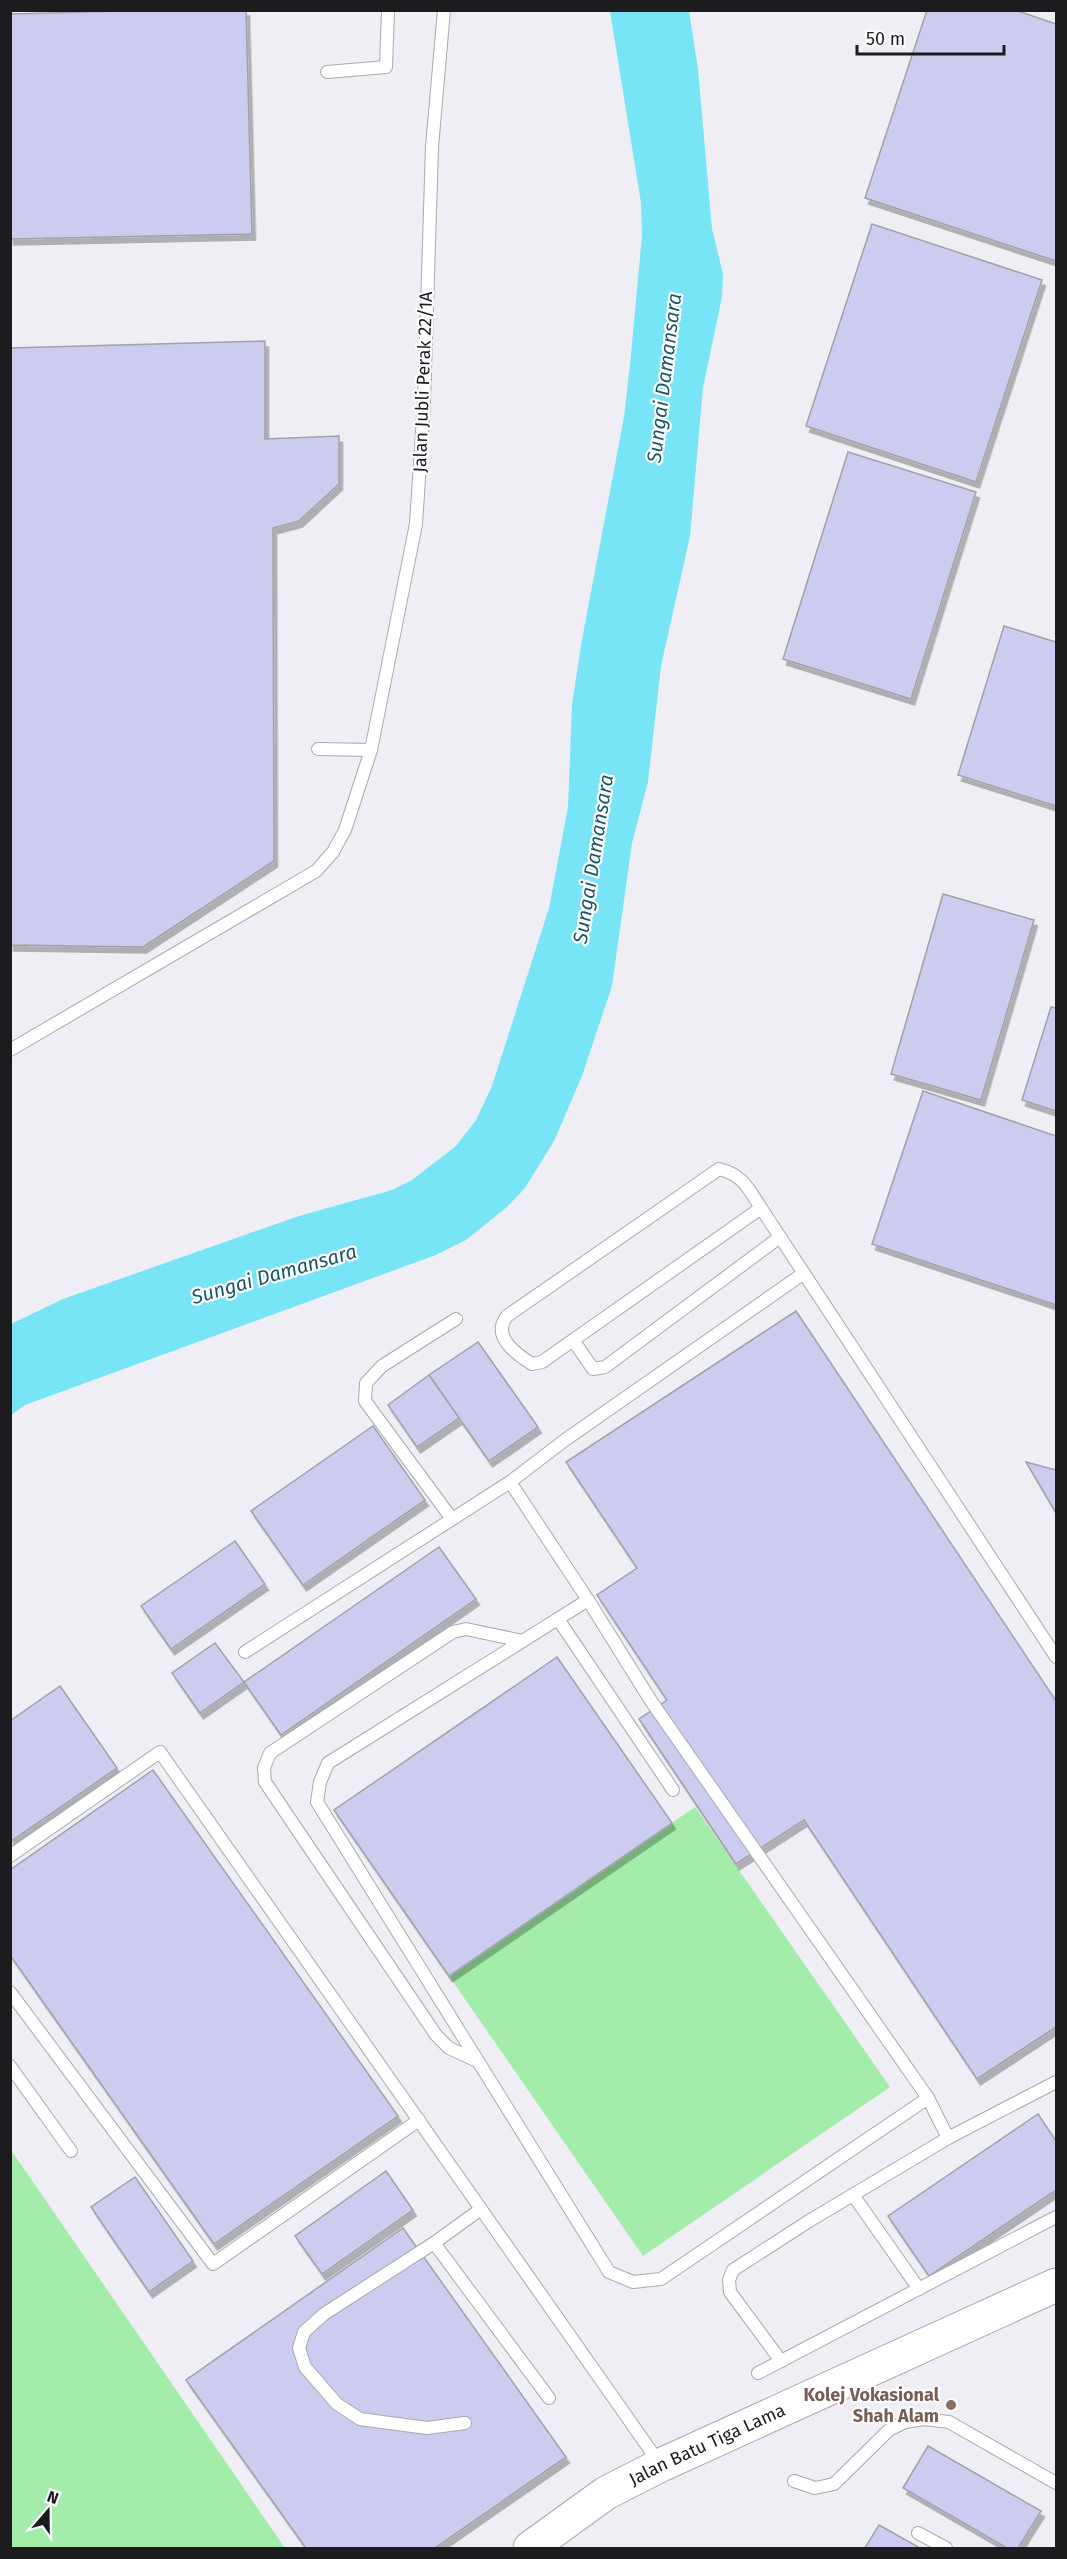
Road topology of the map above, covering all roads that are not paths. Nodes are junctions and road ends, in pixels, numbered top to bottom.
1 (388, 10) edge
2 (444, 10) edge
3 (327, 72) dead end
4 (318, 749) dead end
5 (371, 750) junction
6 (10, 1050) edge
7 (761, 1208) junction
8 (780, 1237) junction
9 (804, 1273) junction
10 (456, 1319) dead end
11 (573, 1340) junction
12 (510, 1482) junction
13 (452, 1519) junction
14 (588, 1599) junction
15 (558, 1618) junction
16 (523, 1641) junction
17 (245, 1652) dead end
18 (1056, 1657) edge
19 (673, 1791) dead end
20 (10, 1856) edge
21 (10, 1992) edge
22 (478, 2062) junction
23 (10, 2066) edge
24 (1056, 2082) edge
25 (928, 2098) junction
26 (419, 2120) junction
27 (948, 2138) junction
28 (71, 2151) dead end
29 (852, 2195) junction
30 (481, 2209) junction
31 (1056, 2217) edge
32 (434, 2242) junction
33 (1056, 2285) edge
34 (919, 2289) junction
35 (781, 2361) junction
36 (758, 2373) dead end
37 (549, 2398) dead end
38 (465, 2423) dead end
39 (661, 2465) junction
40 (794, 2481) dead end
41 (1056, 2483) edge
42 (918, 2533) dead end
43 (530, 2548) edge
44 (946, 2548) edge

1 - 3 lane
2 - 5 lane, Jalan Jubli Perak 22/1A
4 - 5 lane
5 - 6 lane, Jalan Jubli Perak 22/1A
7 - 8 lane
7 - 11 lane
7 - 11 lane
8 - 9 lane
8 - 11 lane
9 - 12 lane
9 - 18 lane
10 - 13 lane
12 - 13 lane
12 - 14 lane
13 - 17 lane
14 - 15 lane
14 - 25 lane
15 - 16 lane
15 - 19 lane
16 - 22 lane
16 - 22 lane
20 - 26 lane
21 - 26 lane
22 - 25 lane
23 - 28 lane
24 - 27 lane
25 - 27 lane
26 - 30 lane
27 - 29 lane
29 - 34 lane
29 - 35 lane
30 - 32 lane
30 - 39 lane
31 - 34 lane
32 - 37 lane
32 - 38 lane
33 - 39 main road, Jalan Batu Tiga Lama
34 - 35 lane
35 - 36 lane
39 - 43 main road, Jalan Batu Tiga Lama
40 - 41 lane
42 - 44 lane

